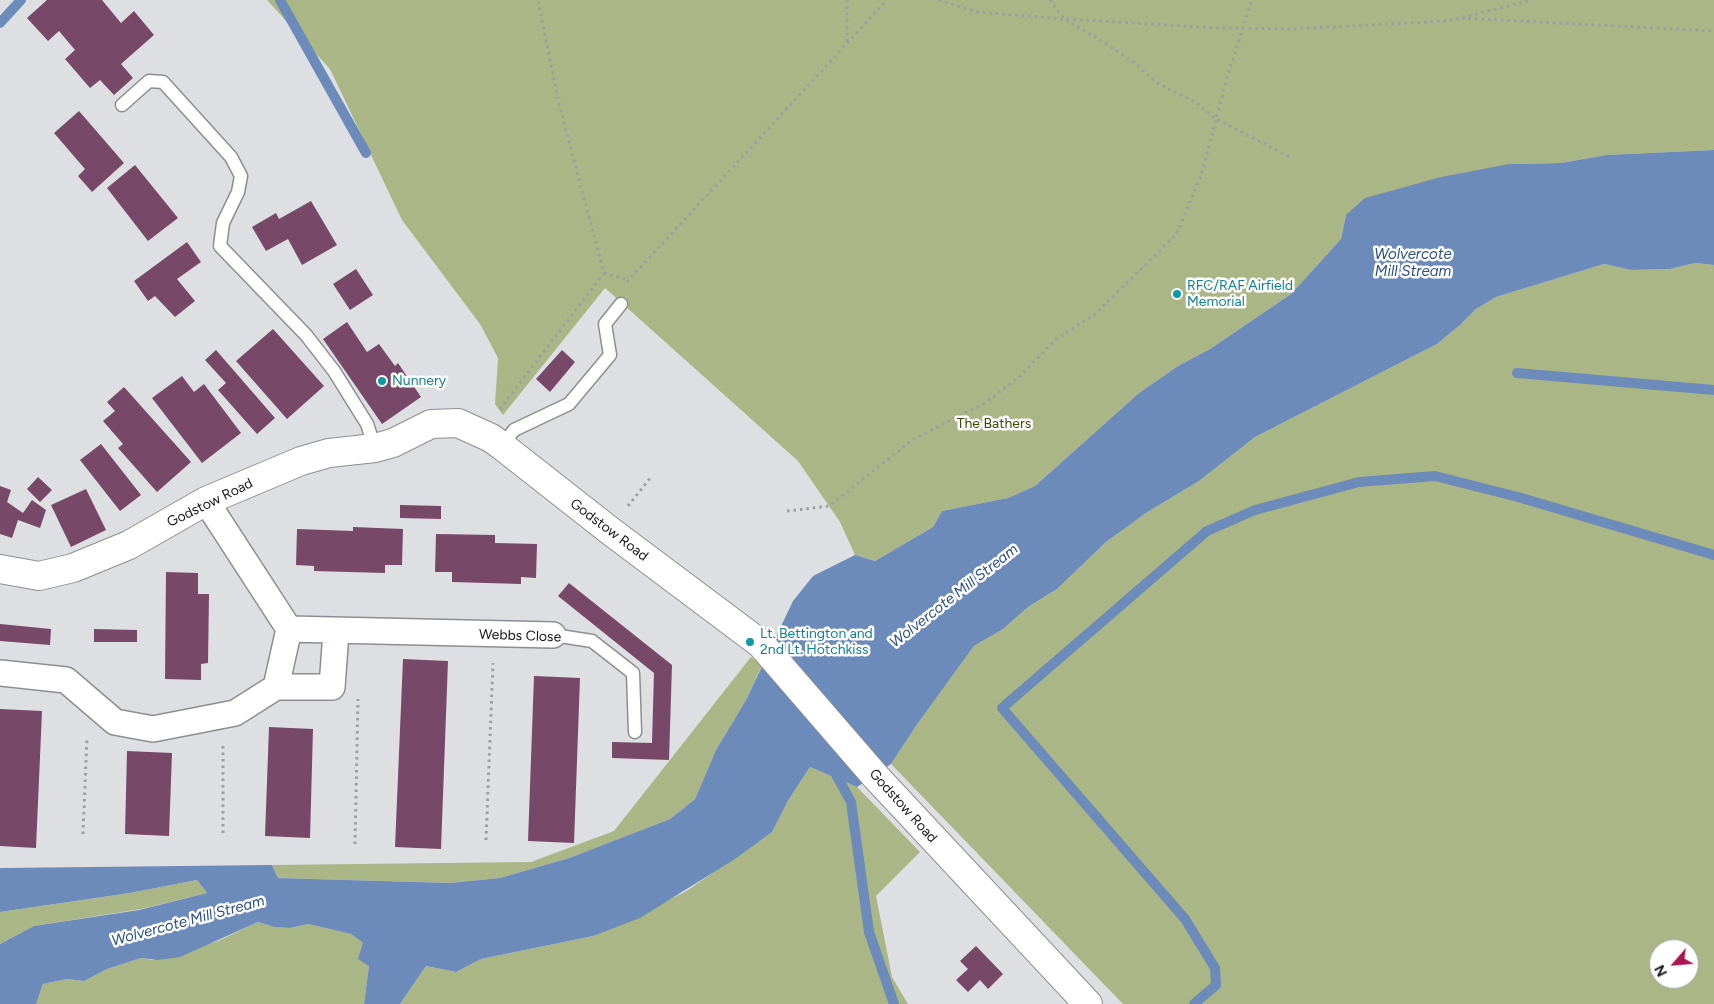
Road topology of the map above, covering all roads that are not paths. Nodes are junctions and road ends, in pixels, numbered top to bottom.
1 (122, 105) dead end
2 (621, 304) road end
3 (496, 442) junction
4 (375, 448) junction
5 (206, 501) junction
6 (0, 569) edge
7 (290, 629) junction
8 (336, 632) junction
9 (553, 635) joint
10 (0, 673) edge
11 (276, 687) junction
12 (635, 732) dead end
13 (1088, 1004) edge

1 - 4 lane
2 - 3 lane
3 - 4 street, Godstow Road
3 - 13 street, Godstow Road
4 - 5 street, Godstow Road
5 - 6 street, Godstow Road
5 - 7 street
7 - 8 street, Webbs Close
7 - 11 street
8 - 9 street, Webbs Close
8 - 11 street
9 - 12 lane, Webbs Close
10 - 11 street

